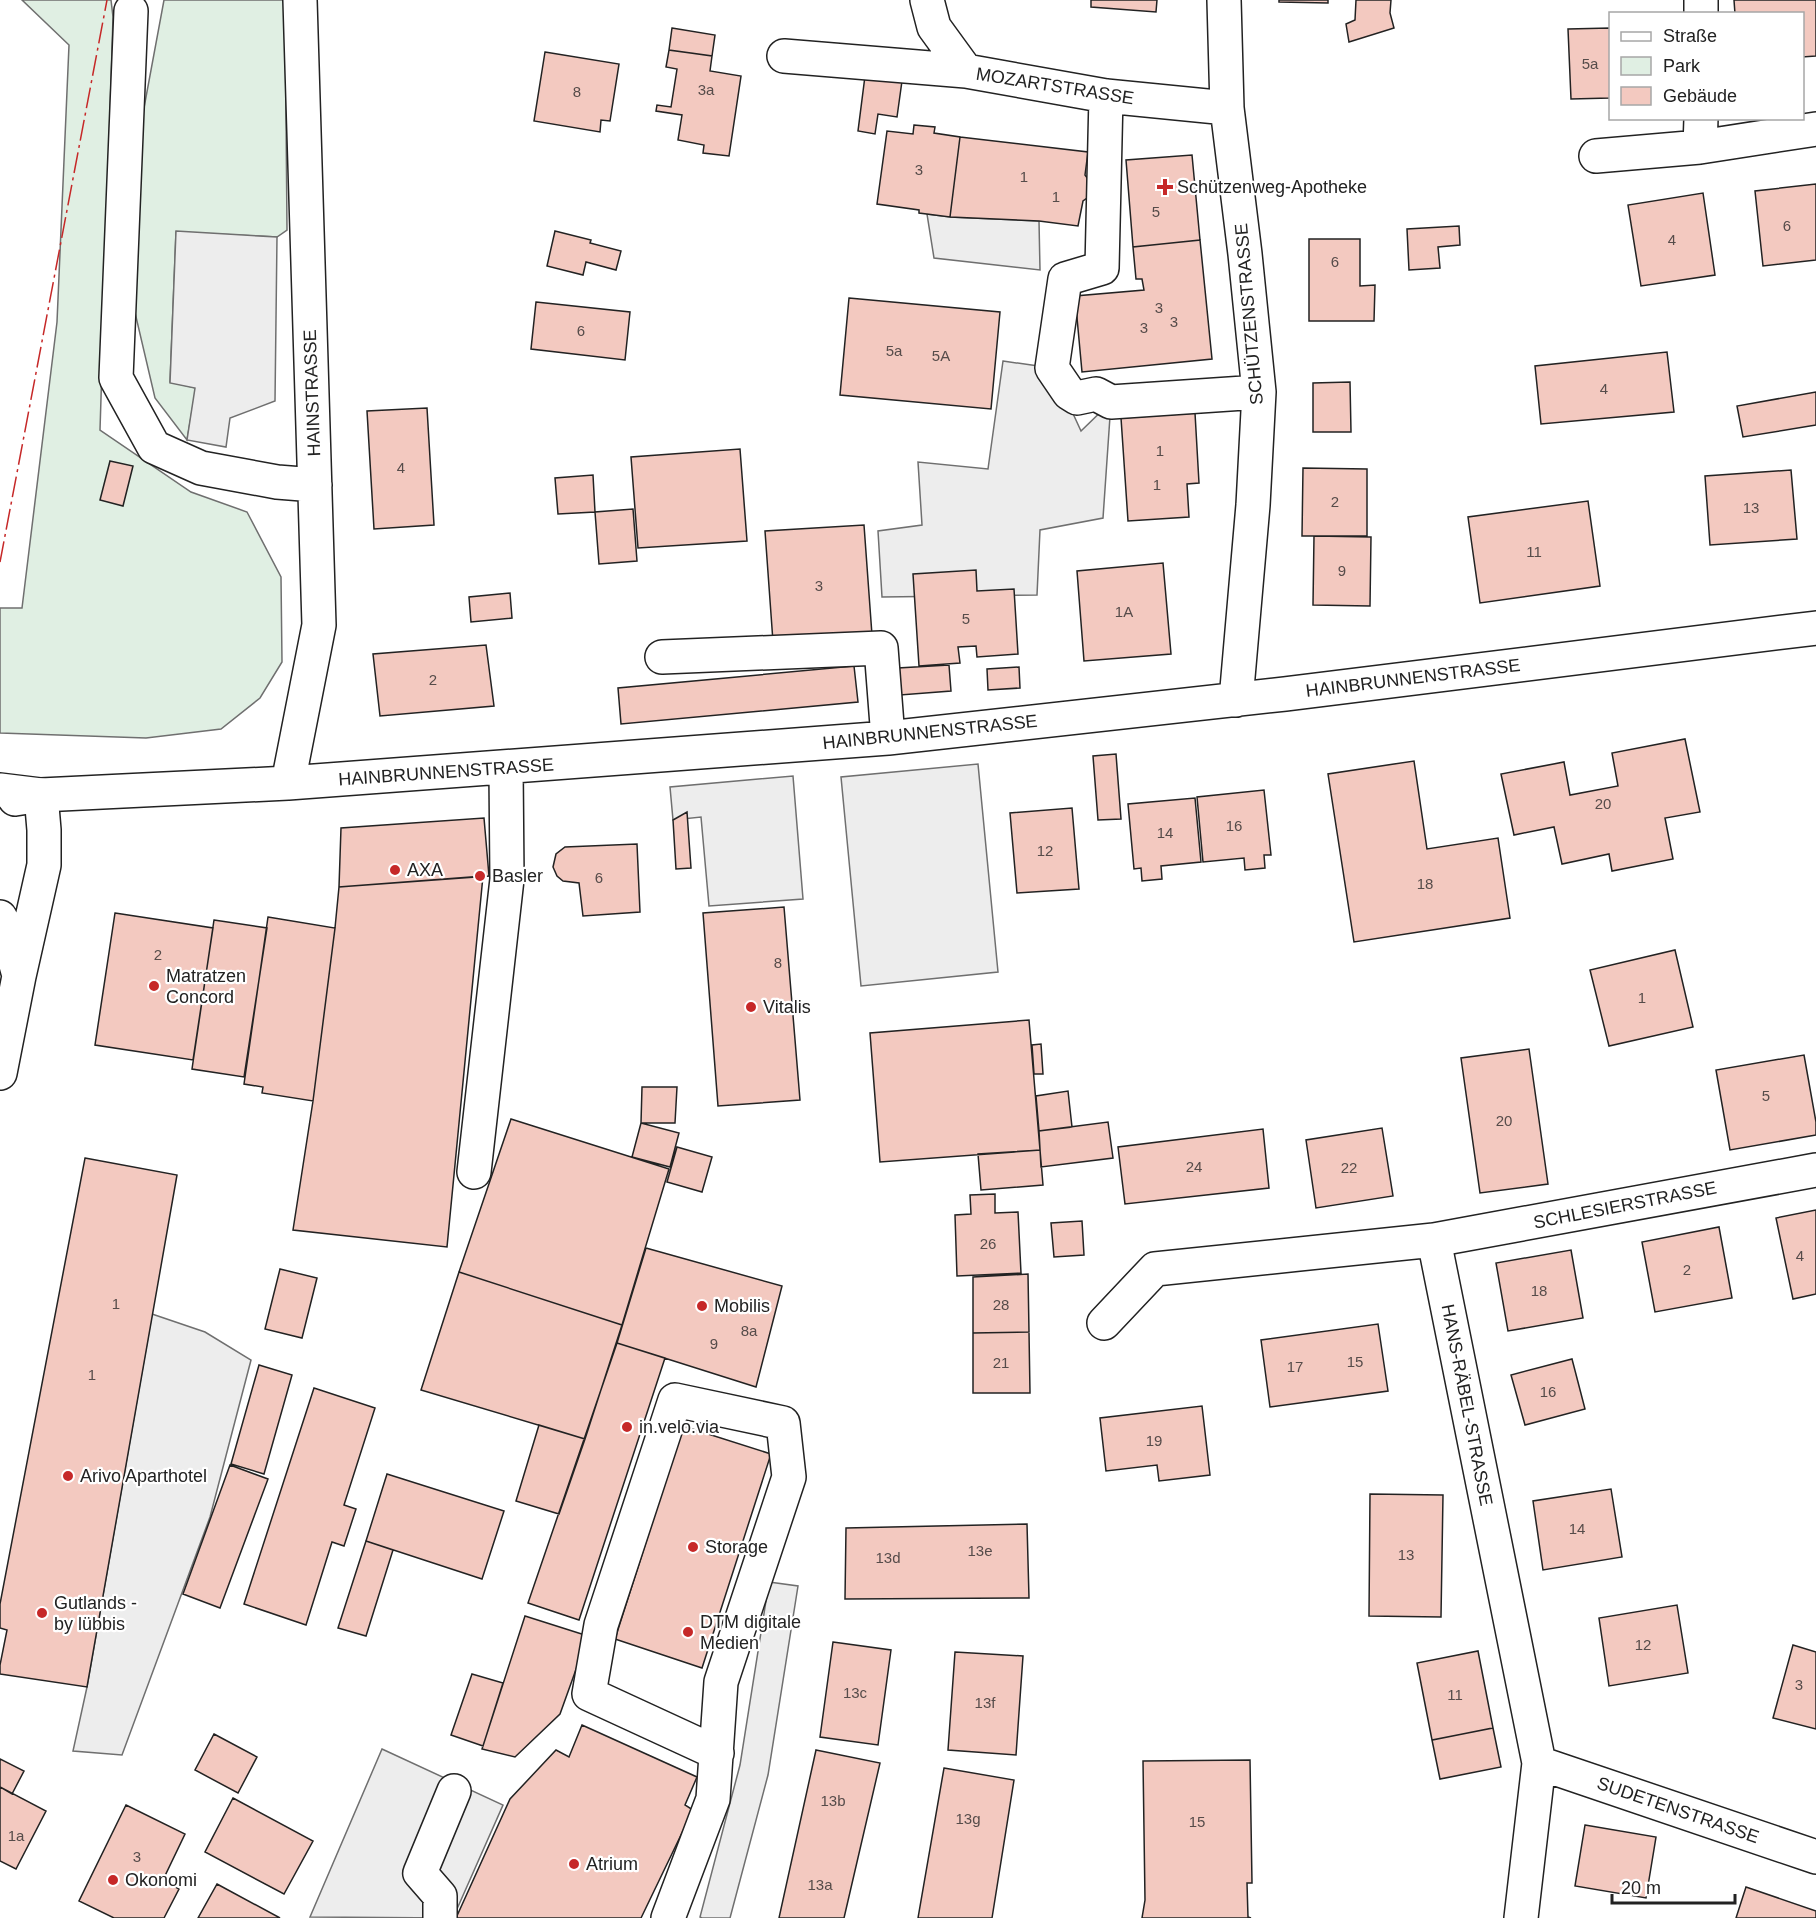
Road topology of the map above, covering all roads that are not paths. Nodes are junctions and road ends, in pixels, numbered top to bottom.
1 (300, 0) edge
2 (927, 0) edge
3 (1224, 0) edge
4 (131, 11) dead end
5 (784, 56) dead end
6 (966, 71) junction
7 (1106, 96) junction
8 (1227, 108) junction
9 (1816, 129) edge
10 (1700, 133) edge
11 (1596, 156) dead end
12 (1259, 392) junction
13 (315, 486) junction
14 (1816, 628) edge
15 (662, 657) dead end
16 (1236, 700) junction
17 (888, 738) junction
18 (506, 768) junction
19 (288, 783) junction
20 (0, 790) edge
21 (41, 795) junction
22 (0, 801) edge
23 (0, 917) edge
24 (19, 976) junction
25 (0, 1072) edge
26 (1816, 1170) edge
27 (474, 1172) dead end
28 (1434, 1240) junction
29 (1104, 1323) dead end
30 (717, 1753) junction
31 (1539, 1763) junction
32 (454, 1791) dead end
33 (1816, 1857) edge
34 (440, 1918) edge
35 (668, 1918) edge
36 (1521, 1918) edge

1 - 13 street, HAINSTRASSE
2 - 6 street, MOZARTSTRASSE
3 - 8 street, SCHÜTZENSTRASSE
4 - 13 street
5 - 6 street
6 - 7 street, MOZARTSTRASSE
7 - 8 street, MOZARTSTRASSE
7 - 12 street
8 - 12 street, SCHÜTZENSTRASSE
9 - 10 street
10 - 11 street
12 - 16 street, SCHÜTZENSTRASSE
13 - 19 street, HAINSTRASSE
14 - 16 street, HAINBRUNNENSTRASSE
15 - 17 street
16 - 17 street, HAINBRUNNENSTRASSE
17 - 18 street, HAINBRUNNENSTRASSE
18 - 19 street, HAINBRUNNENSTRASSE
18 - 27 street
19 - 21 street, HAINBRUNNENSTRASSE
20 - 21 street
21 - 22 street
21 - 24 street
23 - 24 street
24 - 25 street
26 - 28 street, SCHLESIERSTRASSE
28 - 29 street
28 - 31 street, HANS-RÄBEL-STRASSE
30 - 30 street
30 - 35 street
31 - 33 street, SUDETENSTRASSE
31 - 36 street, HANS-RÄBEL-STRASSE
32 - 34 street

